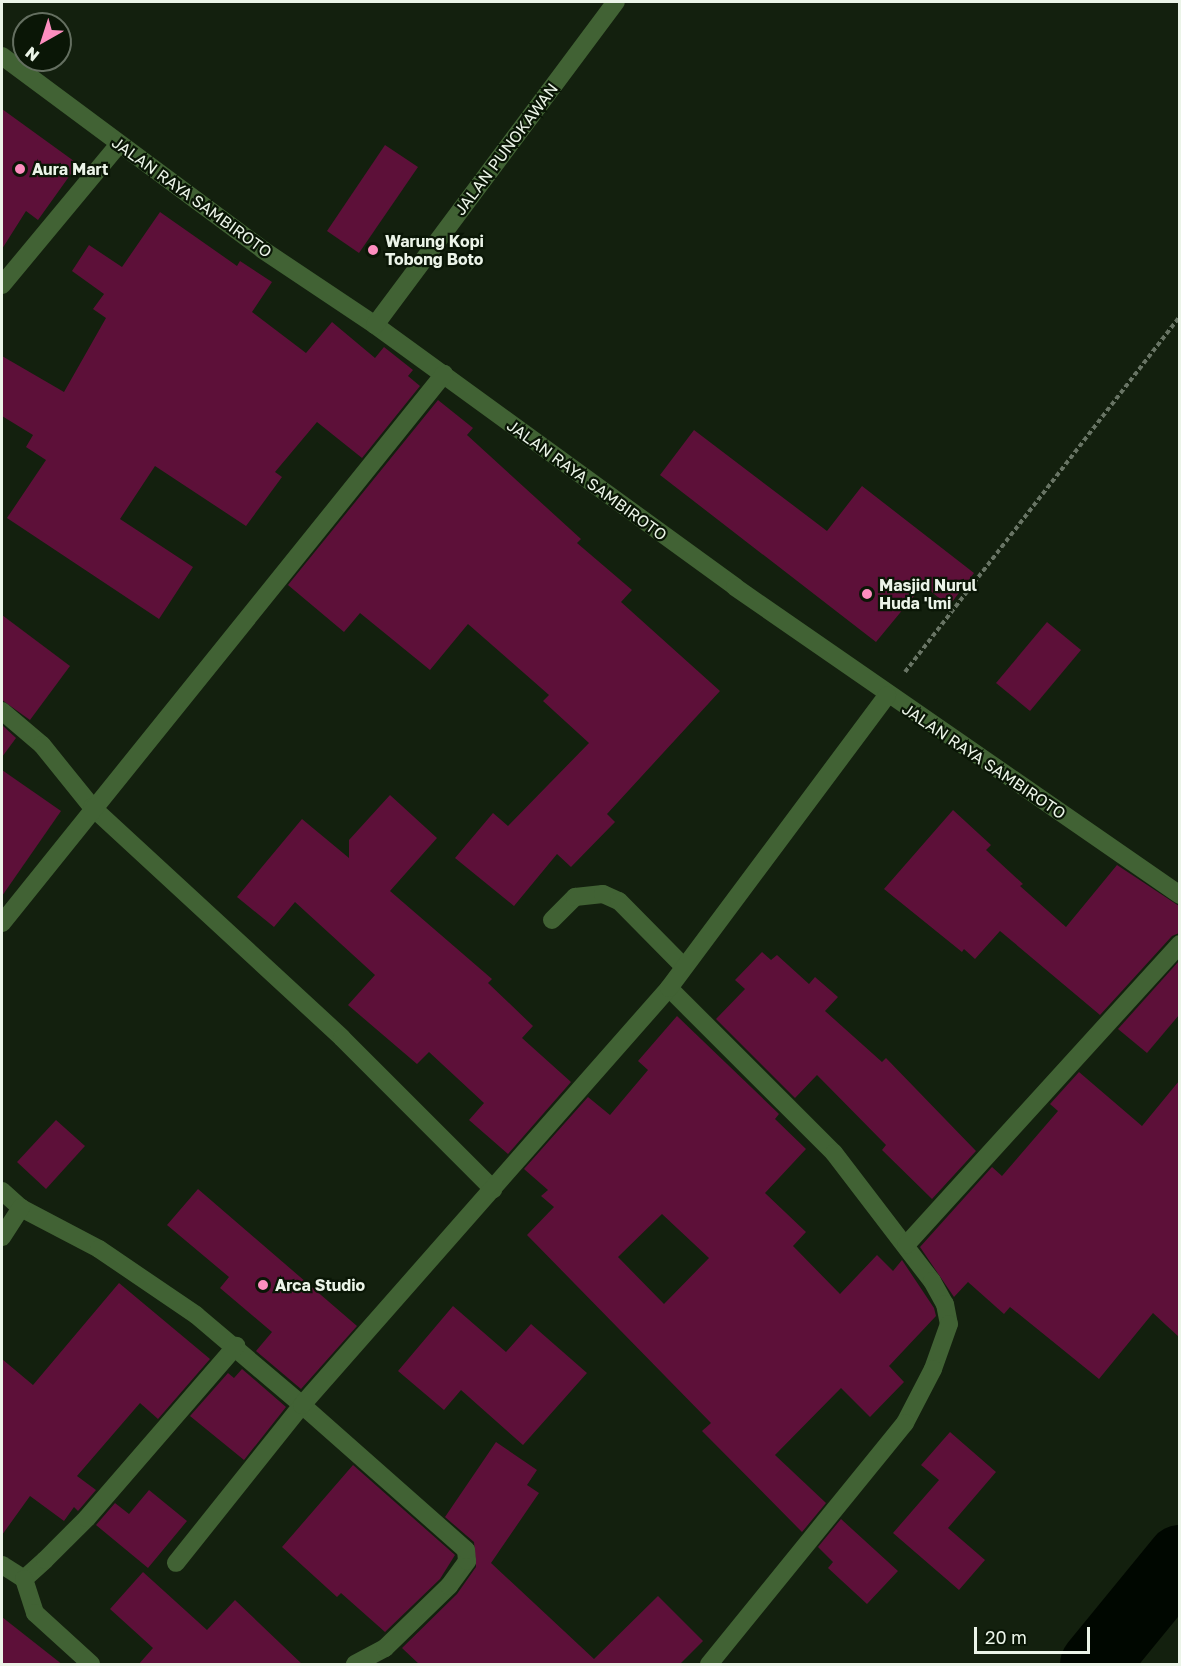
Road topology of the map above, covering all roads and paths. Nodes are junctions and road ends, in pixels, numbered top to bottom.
1 (616, 2) edge
2 (2, 56) edge
3 (119, 144) junction
4 (2, 285) edge
5 (1179, 316) edge
6 (375, 325) junction
7 (444, 374) junction
8 (887, 695) junction
9 (2, 711) edge
10 (92, 807) junction
11 (1179, 895) edge
12 (552, 920) dead end
13 (2, 923) edge
14 (1179, 944) edge
15 (683, 966) junction
16 (669, 988) junction
17 (493, 1189) junction
18 (2, 1191) edge
19 (21, 1208) junction
20 (2, 1237) edge
21 (906, 1245) junction
22 (236, 1346) junction
23 (302, 1405) junction
24 (176, 1563) dead end
25 (2, 1565) edge
26 (24, 1579) junction
27 (91, 1665) edge
28 (355, 1665) edge
29 (709, 1665) edge

1 - 6 street, JALAN PUNOKAWAN
2 - 3 street, JALAN RAYA SAMBIROTO
3 - 4 street
3 - 6 street, JALAN RAYA SAMBIROTO
5 - 8 path
6 - 7 street, JALAN RAYA SAMBIROTO
7 - 8 street, JALAN RAYA SAMBIROTO
7 - 10 street
8 - 11 street, JALAN RAYA SAMBIROTO
8 - 15 street
9 - 10 street
10 - 13 street
10 - 17 street
12 - 15 street
14 - 21 street
15 - 16 street
16 - 17 street
16 - 21 street
17 - 23 street
18 - 19 street
19 - 20 street
19 - 22 street
21 - 29 street
22 - 23 street
22 - 26 street
23 - 24 street
23 - 28 street
25 - 26 street
26 - 27 street

